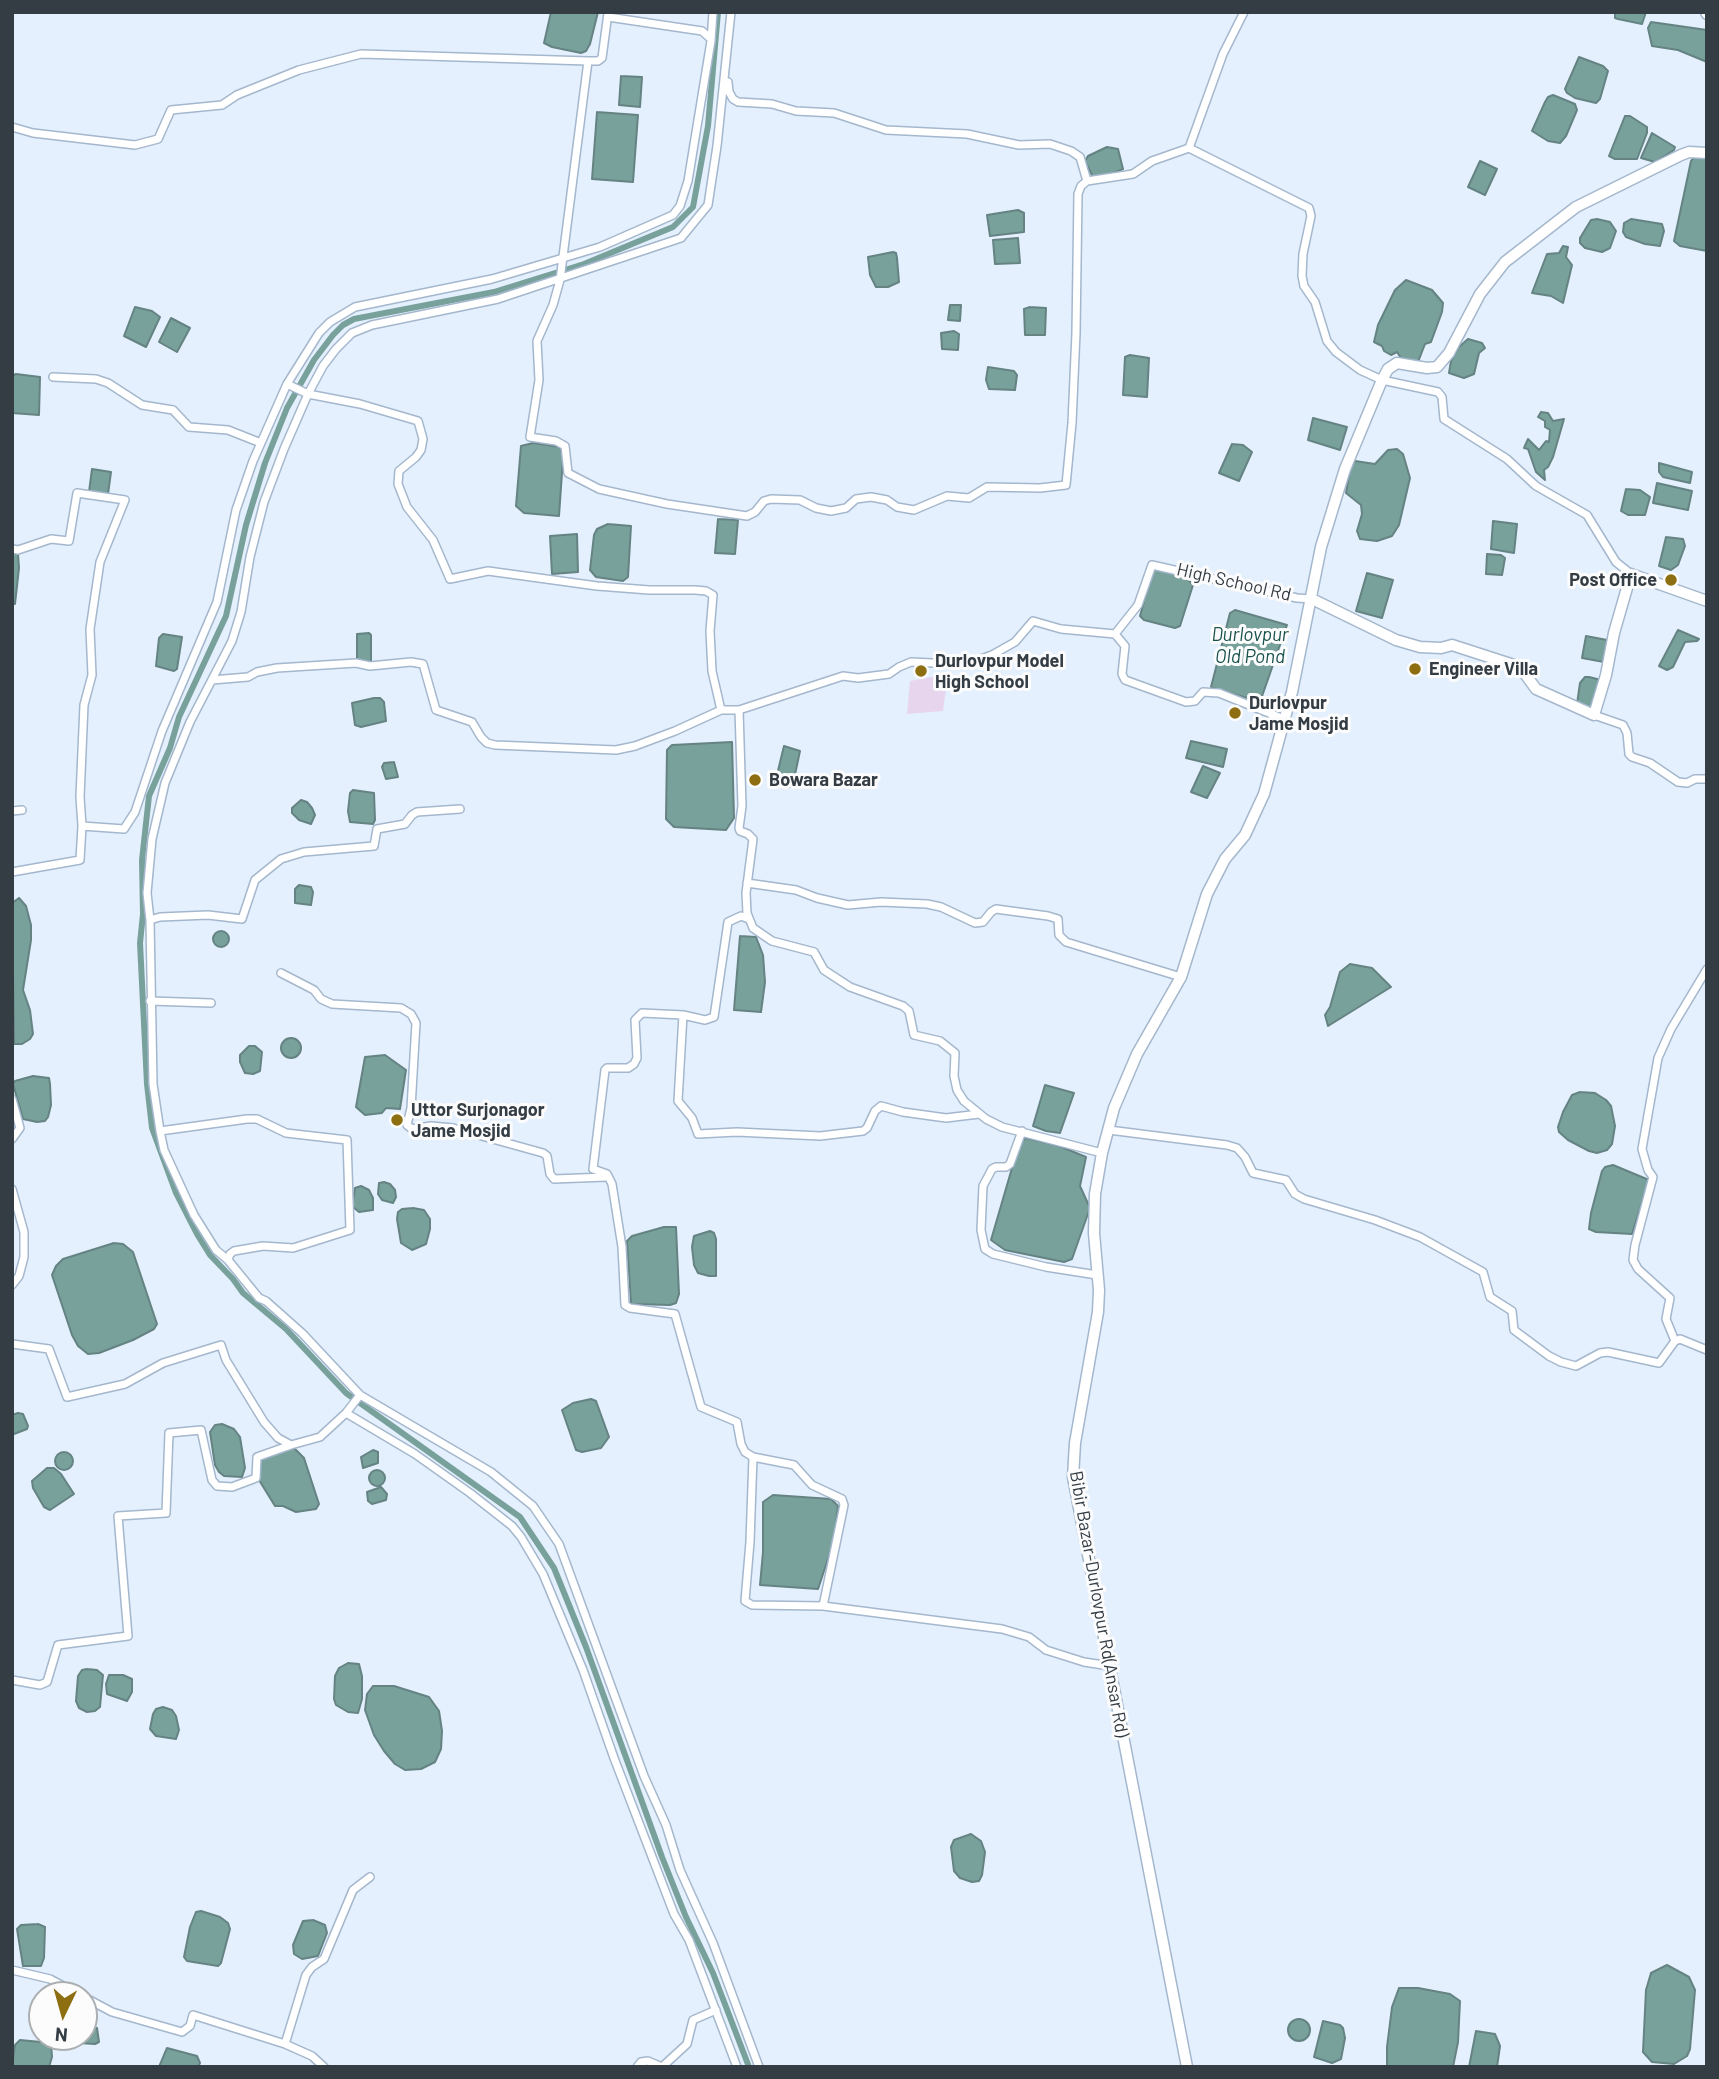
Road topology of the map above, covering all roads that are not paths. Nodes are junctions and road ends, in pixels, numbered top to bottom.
1 (713, 12) edge
2 (731, 12) edge
3 (1244, 12) edge
4 (608, 15) edge
5 (710, 40) junction
6 (725, 47) junction
7 (588, 61) junction
8 (12, 127) edge
9 (1189, 148) junction
10 (1707, 153) edge
11 (1087, 181) junction
12 (563, 258) junction
13 (560, 280) junction
14 (53, 377) dead end
15 (1382, 380) junction
16 (287, 384) junction
17 (307, 394) junction
18 (261, 443) junction
19 (12, 549) edge
20 (1632, 574) junction
21 (1312, 598) junction
22 (1707, 601) edge
23 (1115, 634) junction
24 (212, 680) junction
25 (721, 710) junction
26 (739, 710) junction
27 (1594, 715) junction
28 (1284, 719) junction
29 (1707, 779) edge
30 (460, 809) dead end
31 (22, 810) dead end
32 (12, 811) edge
33 (82, 826) junction
34 (12, 872) edge
35 (747, 883) junction
36 (749, 919) junction
37 (150, 920) junction
38 (1707, 969) edge
39 (281, 973) dead end
40 (1181, 977) junction
41 (150, 1001) junction
42 (211, 1003) dead end
43 (683, 1015) junction
44 (12, 1099) edge
45 (979, 1114) junction
46 (1109, 1130) junction
47 (160, 1131) junction
48 (1022, 1131) junction
49 (12, 1139) edge
50 (1102, 1153) junction
51 (610, 1177) junction
52 (12, 1189) edge
53 (228, 1260) junction
54 (1097, 1275) junction
55 (12, 1285) edge
56 (1675, 1341) junction
57 (12, 1344) edge
58 (1707, 1350) edge
59 (360, 1395) junction
60 (346, 1413) junction
61 (291, 1445) junction
62 (753, 1457) junction
63 (823, 1606) junction
64 (1110, 1666) junction
65 (12, 1680) edge
66 (370, 1877) dead end
67 (12, 1970) edge
68 (54, 1981) edge
69 (98, 2005) edge
70 (716, 2010) junction
71 (285, 2044) junction
72 (324, 2067) edge
73 (637, 2067) edge
74 (737, 2067) edge
75 (759, 2067) edge
76 (1187, 2067) edge

1 - 5 street
2 - 6 street
3 - 9 street
4 - 5 street
4 - 7 street
5 - 6 street
5 - 12 street
6 - 11 street
6 - 13 street
7 - 8 street
7 - 12 street
9 - 11 street
9 - 15 street
10 - 15 street
11 - 13 street
12 - 13 street
12 - 16 street
13 - 17 street
14 - 18 street
15 - 20 street
15 - 21 street, Bibir Bazar-Durlovpur Rd(Ansar Rd)
16 - 17 street
16 - 18 street
17 - 24 street
17 - 25 street
18 - 33 street
19 - 33 street
20 - 22 street
20 - 27 street
21 - 23 street, High School Rd
21 - 27 street
21 - 28 street, Bibir Bazar-Durlovpur Rd(Ansar Rd)
23 - 26 street
23 - 28 street
24 - 25 street
24 - 37 street
25 - 26 street
26 - 35 street
27 - 29 street
28 - 40 street, Bibir Bazar-Durlovpur Rd(Ansar Rd)
30 - 37 street
31 - 32 street
33 - 34 street
35 - 36 street
35 - 40 street
36 - 43 street
36 - 45 street
37 - 41 street
38 - 56 street
39 - 51 street
40 - 46 street, Bibir Bazar-Durlovpur Rd(Ansar Rd)
41 - 42 street
41 - 47 street
43 - 45 street
43 - 51 street
44 - 49 street
45 - 48 street
46 - 50 street, Bibir Bazar-Durlovpur Rd(Ansar Rd)
46 - 56 street
47 - 53 street
47 - 53 street
48 - 50 street
48 - 54 street
50 - 54 street, Bibir Bazar-Durlovpur Rd(Ansar Rd)
51 - 62 street
52 - 55 street
53 - 59 street
54 - 64 street, Bibir Bazar-Durlovpur Rd(Ansar Rd)
56 - 58 street
57 - 61 street
59 - 60 street
59 - 75 street
60 - 61 street
60 - 70 street
61 - 65 street
62 - 63 street
62 - 63 street
63 - 64 street
64 - 76 street, Bibir Bazar-Durlovpur Rd(Ansar Rd)
66 - 71 street
67 - 68 street
69 - 71 street
70 - 73 street
70 - 74 street
71 - 72 street

